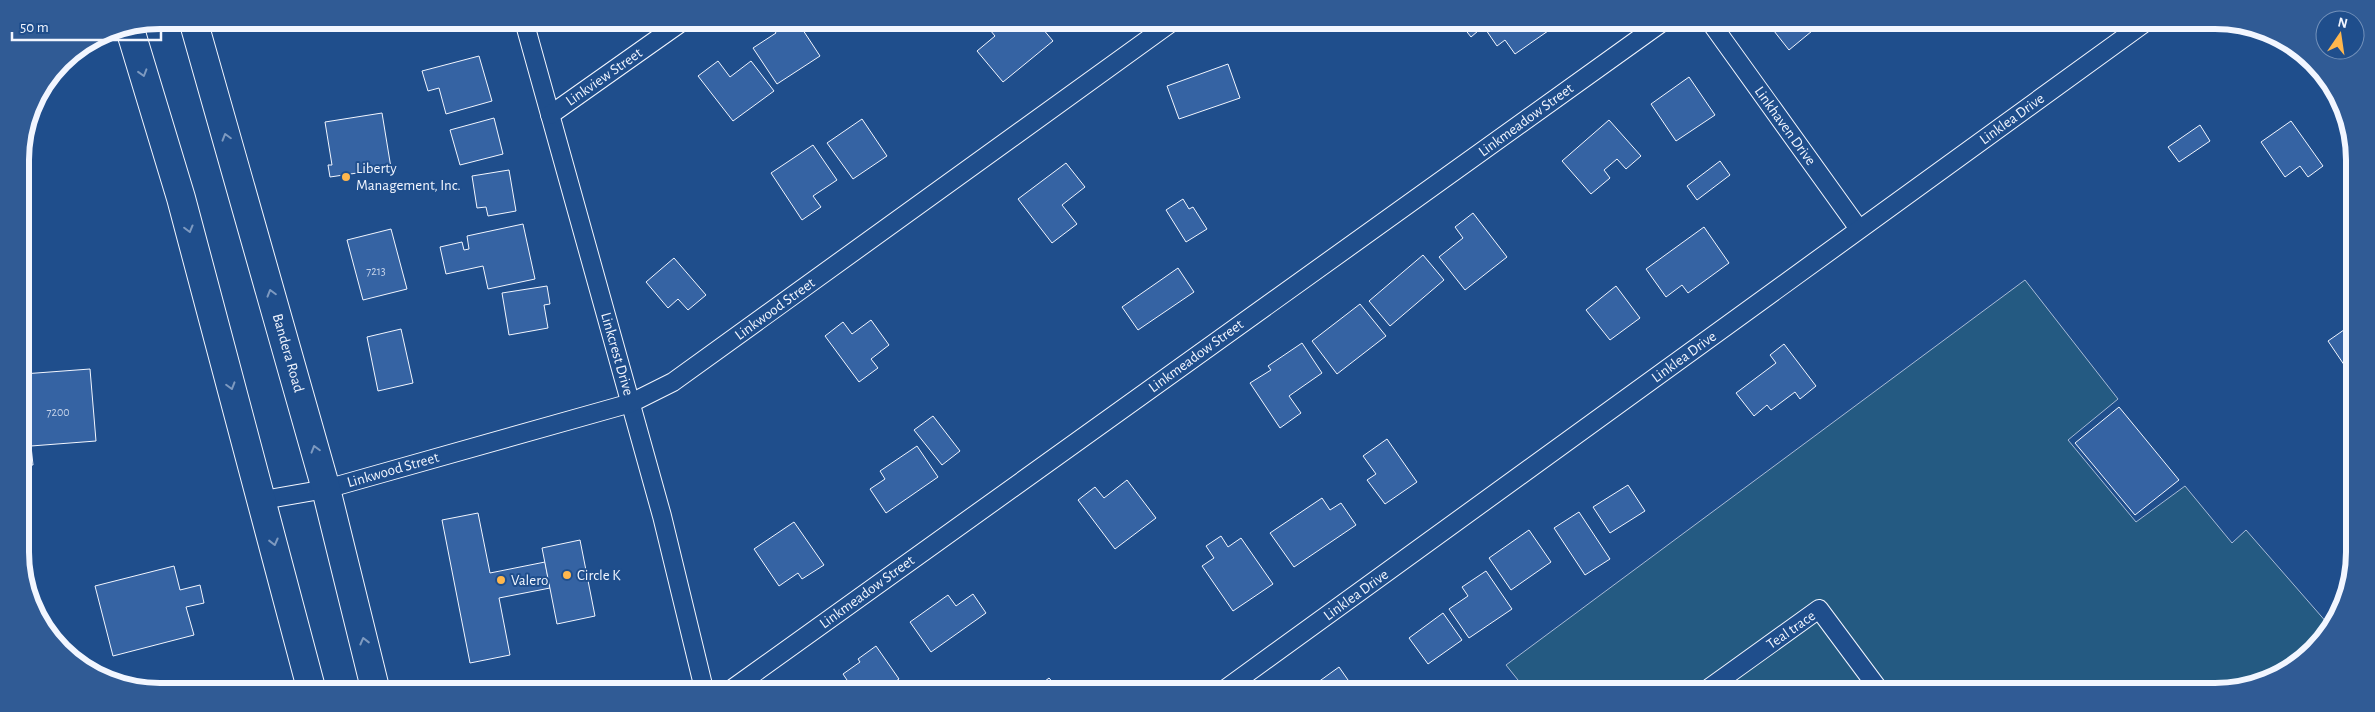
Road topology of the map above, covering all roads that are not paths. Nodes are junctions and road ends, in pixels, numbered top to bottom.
1 (196, 29) edge
2 (526, 29) edge
3 (672, 29) edge
4 (1162, 29) edge
5 (1653, 29) edge
6 (1715, 29) edge
7 (2136, 29) edge
8 (131, 32) edge
9 (550, 115) junction
10 (1860, 230) junction
11 (631, 403) junction
12 (326, 489) junction
13 (263, 500) junction
14 (310, 683) edge
15 (374, 683) edge
16 (703, 683) edge
17 (740, 683) edge
18 (1234, 683) edge
19 (1716, 683) edge
20 (1874, 683) edge

12 -> 1 main road, Bandera Road
2 - 9 street, Linkcrest Drive
3 - 9 street, Linkview Street
4 - 11 street, Linkwood Street
5 - 17 street, Linkmeadow Street
6 - 10 street, Linkhaven Drive
7 - 10 street, Linklea Drive
8 -> 13 main road
9 - 11 street, Linkcrest Drive
10 - 18 street, Linklea Drive
11 - 12 street, Linkwood Street
11 - 16 street, Linkcrest Drive
12 - 13 street, Linkwood Street
15 -> 12 main road, Bandera Road
13 -> 14 main road
19 - 20 street, Teal trace

